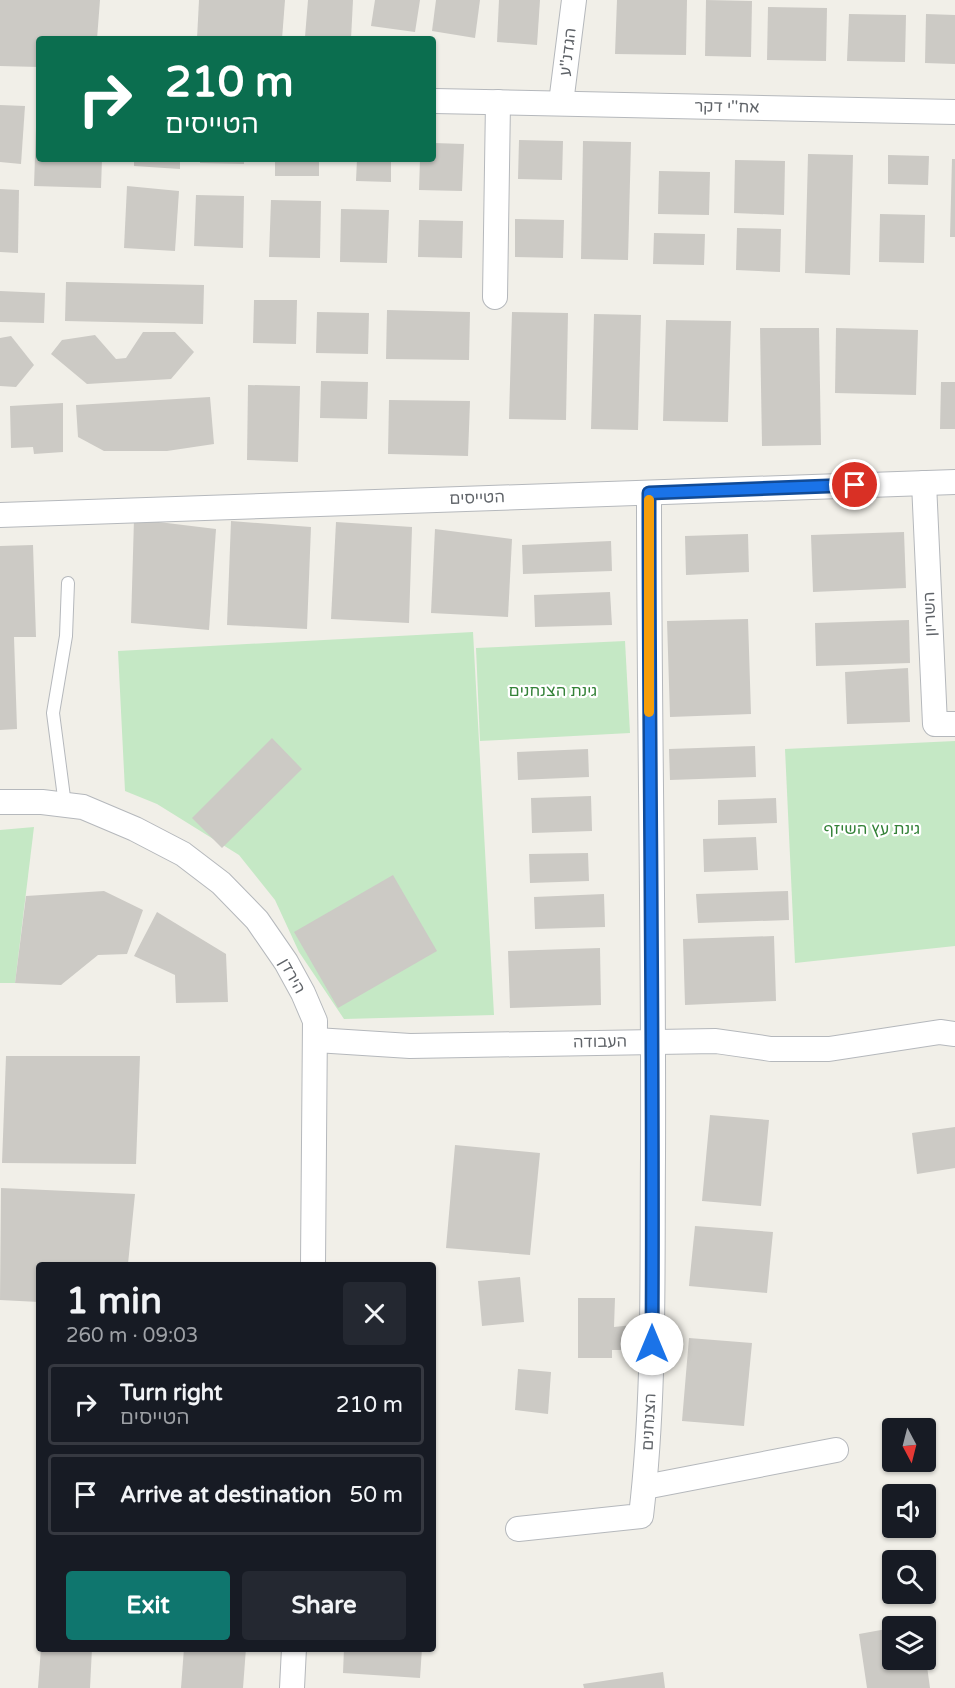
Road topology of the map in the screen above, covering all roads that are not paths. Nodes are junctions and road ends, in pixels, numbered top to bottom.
1 (574, 0) edge
2 (436, 100) edge
3 (498, 102) junction
4 (561, 103) junction
5 (955, 112) edge
6 (495, 297) dead end
7 (955, 482) edge
8 (924, 483) junction
9 (649, 493) junction
10 (0, 515) edge
11 (68, 583) dead end
12 (955, 724) edge
13 (0, 784) edge
14 (0, 802) edge
15 (65, 805) junction
16 (955, 1034) edge
17 (316, 1040) junction
18 (653, 1041) junction
19 (313, 1262) edge
20 (836, 1450) dead end
21 (645, 1487) junction
22 (518, 1529) dead end
23 (294, 1652) edge
24 (291, 1688) edge

1 - 4 street, הגדנ''ע
2 - 3 street, אח''י דקר
3 - 4 street, אח''י דקר
3 - 6 street
4 - 5 street, אח''י דקר
7 - 8 street, הטייסים
8 - 9 street, הטייסים
8 - 12 street, השריון
9 - 10 street, הטייסים
9 - 18 street, הצנחנים
11 - 15 lane
13 - 15 street, הירדן
14 - 15 street, הירדן
15 - 17 street, הירדן
16 - 18 street, העבודה
17 - 18 street, העבודה
17 - 19 street, הירדן
18 - 21 street, הצנחנים
20 - 21 street
21 - 22 street, הצנחנים
23 - 24 street

